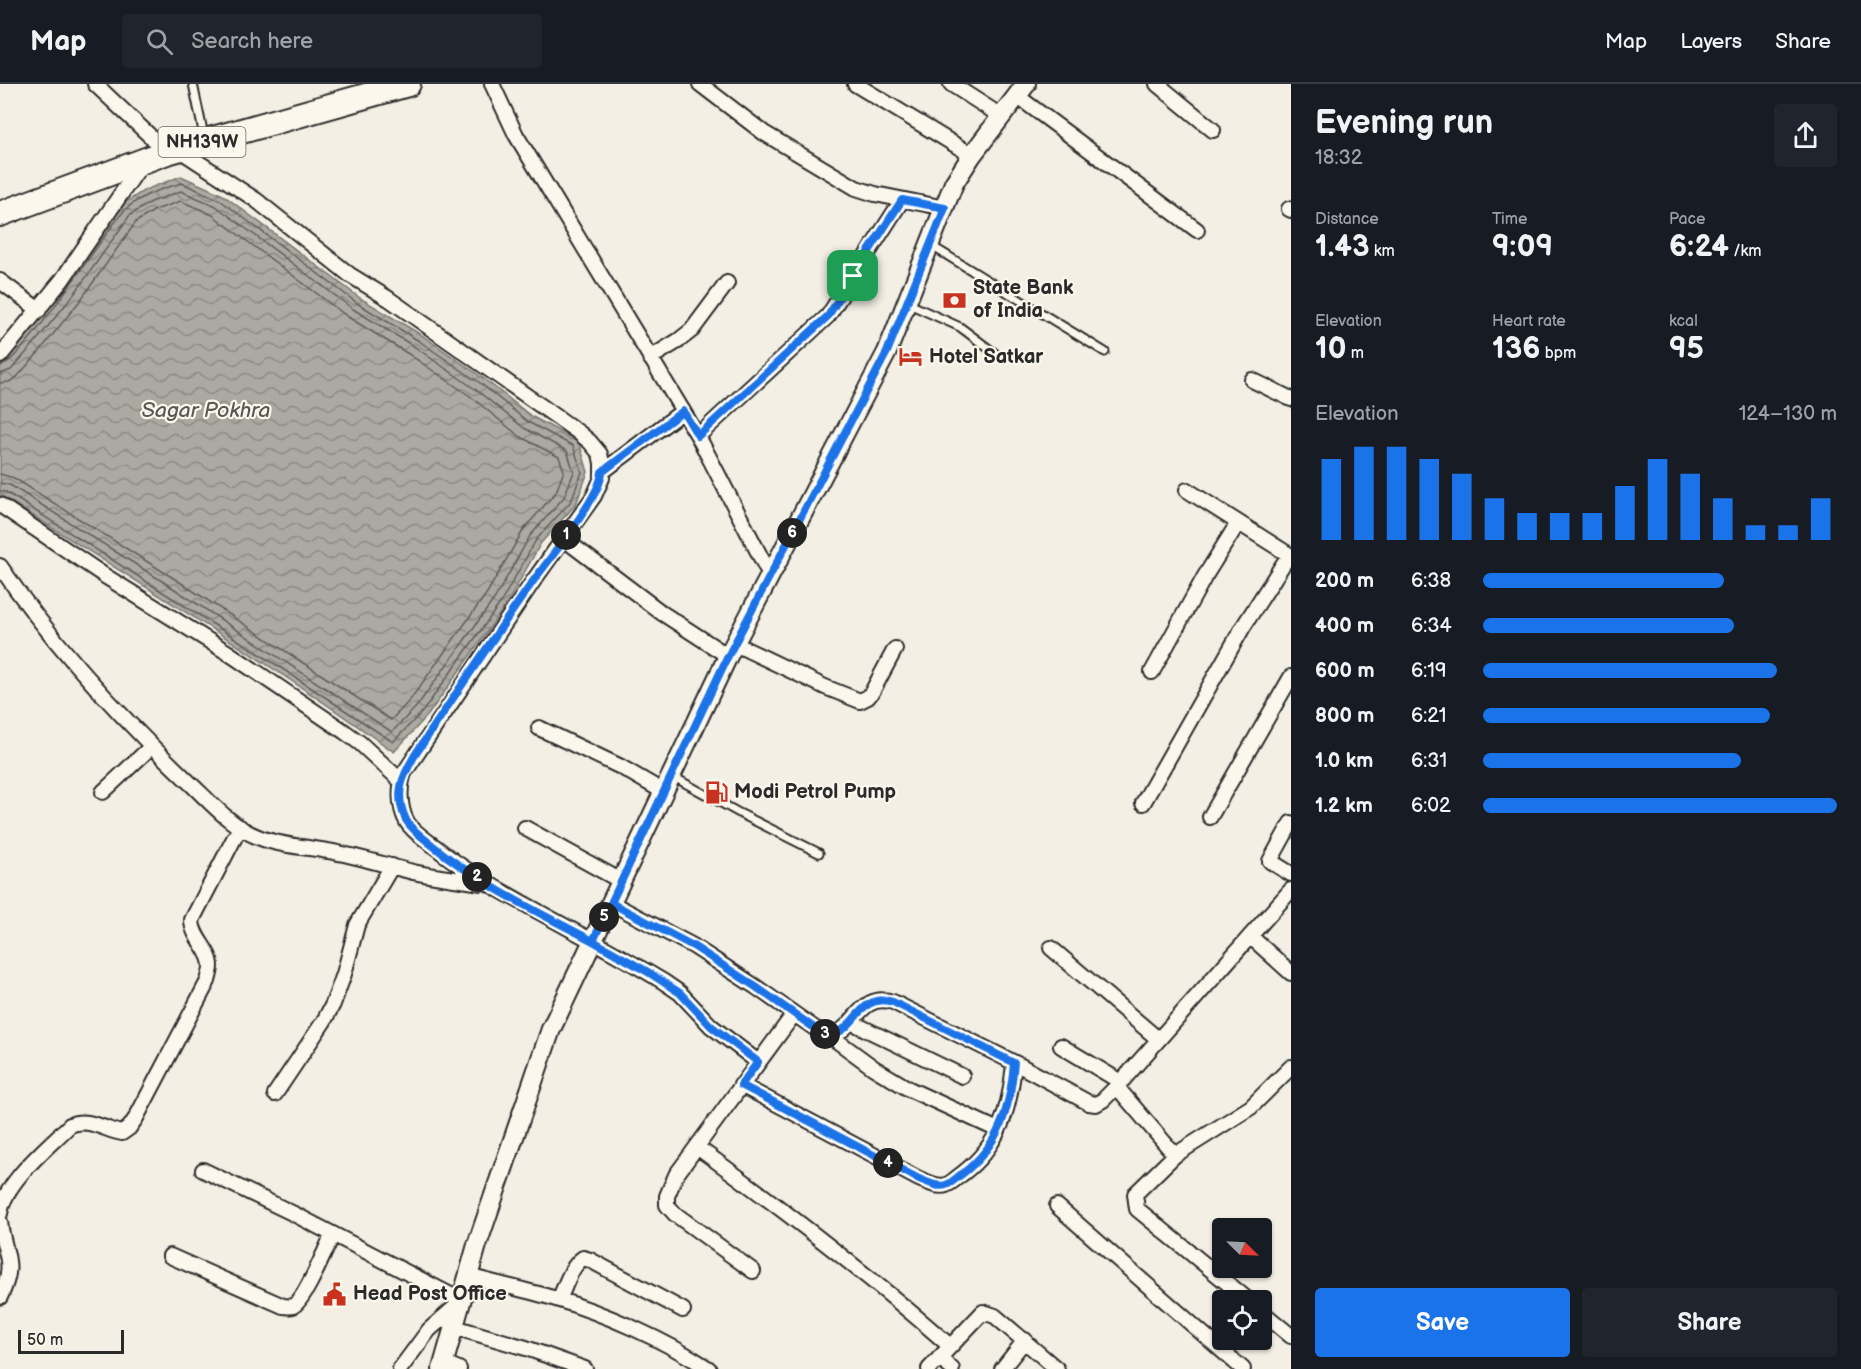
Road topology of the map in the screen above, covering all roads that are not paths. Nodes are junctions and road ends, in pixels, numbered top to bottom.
1 (95, 84) edge
2 (193, 84) edge
3 (408, 84) edge
4 (492, 84) edge
5 (700, 84) edge
6 (855, 84) edge
7 (951, 84) edge
8 (1157, 84) edge
9 (1021, 90) edge
10 (1001, 116) junction
11 (1213, 130) dead end
12 (205, 141) junction
13 (172, 151) junction
14 (972, 155) junction
15 (144, 161) junction
16 (902, 200) junction
17 (945, 208) junction
18 (0, 214) edge
19 (1197, 230) dead end
20 (930, 245) junction
21 (0, 281) edge
22 (728, 283) dead end
23 (907, 303) junction
24 (39, 310) junction
25 (2, 350) edge
26 (1105, 352) dead end
27 (996, 354) dead end
28 (650, 358) junction
29 (1252, 380) dead end
30 (1291, 399) edge
31 (683, 411) junction
32 (698, 436) junction
33 (602, 472) junction
34 (1187, 490) dead end
35 (0, 505) edge
36 (1238, 523) junction
37 (564, 539) junction
38 (1290, 556) edge
39 (0, 566) edge
40 (770, 575) junction
41 (896, 649) dead end
42 (732, 650) junction
43 (1152, 672) dead end
44 (1291, 677) edge
45 (539, 728) dead end
46 (152, 746) junction
47 (401, 781) junction
48 (668, 784) junction
49 (103, 792) dead end
50 (1143, 803) dead end
51 (1210, 817) dead end
52 (1291, 823) edge
53 (240, 827) junction
54 (525, 828) dead end
55 (819, 853) dead end
56 (392, 866) junction
57 (1291, 874) edge
58 (621, 881) junction
59 (488, 884) junction
60 (1291, 890) edge
61 (611, 903) junction
62 (1250, 936) junction
63 (593, 941) junction
64 (1051, 948) dead end
65 (1291, 973) edge
66 (794, 1014) junction
67 (851, 1022) junction
68 (829, 1035) junction
69 (1158, 1039) junction
70 (1061, 1046) dead end
71 (758, 1062) junction
72 (1020, 1066) junction
73 (1291, 1067) edge
74 (962, 1076) dead end
75 (1118, 1084) junction
76 (741, 1085) junction
77 (275, 1094) dead end
78 (998, 1130) junction
79 (696, 1147) junction
80 (1175, 1155) junction
81 (203, 1170) dead end
82 (1057, 1206) dead end
83 (0, 1214) edge
84 (0, 1222) edge
85 (333, 1234) junction
86 (170, 1256) dead end
87 (753, 1271) dead end
88 (468, 1276) junction
89 (1236, 1290) edge
90 (0, 1297) edge
91 (559, 1300) junction
92 (462, 1301) junction
93 (683, 1310) dead end
94 (1272, 1320) edge
95 (454, 1327) junction
96 (1291, 1336) edge
97 (1025, 1340) junction
98 (950, 1346) junction
99 (939, 1358) junction
100 (448, 1367) edge
101 (400, 1369) edge
102 (585, 1369) edge
103 (709, 1369) edge
104 (928, 1369) edge
105 (952, 1369) edge
106 (1002, 1369) edge
107 (1057, 1369) edge
108 (1243, 1369) edge

1 - 13 street
2 - 12 lane
3 - 12 highway, NH139W
4 - 28 street
5 - 16 street
6 - 14 street
7 - 10 street
8 - 11 street
9 - 10 street
9 - 19 street
10 - 14 street
12 - 13 highway, NH139W
13 - 15 highway, NH139W
13 - 33 street
14 - 17 street
15 - 18 highway, NH139W
15 - 24 street
16 - 17 street
16 - 32 street
17 - 20 street
20 - 23 street
20 - 26 lane
21 - 24 street
22 - 28 street
23 - 27 lane
23 - 40 street
24 - 25 street
28 - 31 street
29 - 30 street
31 - 32 street
31 - 33 street
32 - 40 street
33 - 37 street
34 - 36 street
35 - 47 street
36 - 38 street
36 - 43 street
37 - 42 street
37 - 47 street
38 - 50 street
39 - 46 street
40 - 42 street
41 - 42 street
42 - 48 street
44 - 51 street
45 - 48 street
46 - 49 street
46 - 53 street
47 - 59 street
48 - 55 lane
48 - 58 street
52 - 57 street
53 - 56 street
53 - 83 street
54 - 58 street
56 - 59 street
56 - 77 street
58 - 61 street
59 - 63 street
60 - 62 street
61 - 63 street
61 - 66 street
62 - 65 street
62 - 69 street
63 - 71 street
63 - 88 street
64 - 69 street
66 - 68 street
66 - 71 street
67 - 68 street
67 - 72 street
67 - 74 street
68 - 78 street
69 - 75 street
70 - 75 street
71 - 76 street
72 - 75 street
72 - 78 street
73 - 80 street
75 - 80 street
76 - 78 street
76 - 79 street
79 - 87 street
79 - 98 street
80 - 89 street
81 - 85 street
82 - 108 street
84 - 90 street
85 - 86 street
85 - 92 street
88 - 91 street
88 - 92 street
91 - 93 street
91 - 103 street
92 - 95 street
92 - 101 street
94 - 96 street
95 - 100 street
95 - 102 street
97 - 98 street
97 - 106 street
97 - 107 street
98 - 99 street
99 - 104 street
99 - 105 street

